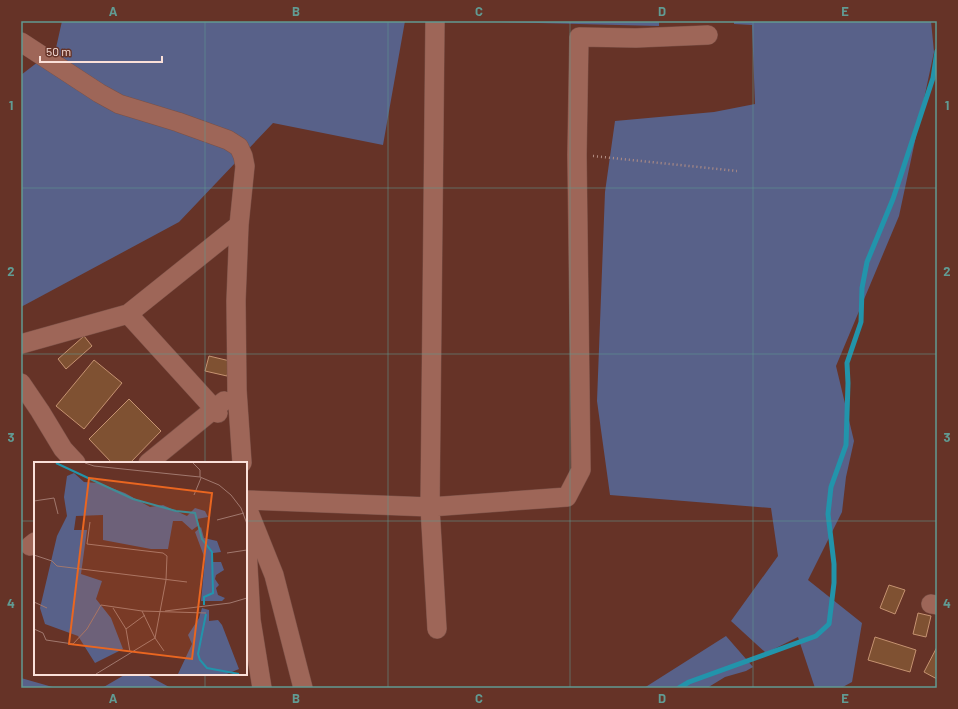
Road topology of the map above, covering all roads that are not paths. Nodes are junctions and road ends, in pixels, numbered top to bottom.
1 (435, 21) edge
2 (708, 35) dead end
3 (21, 42) edge
4 (239, 225) junction
5 (128, 314) junction
6 (21, 344) edge
7 (21, 384) edge
8 (237, 390) junction
9 (216, 411) junction
10 (75, 462) edge
11 (149, 462) edge
12 (242, 462) edge
13 (247, 500) edge
14 (430, 507) junction
15 (247, 508) edge
16 (247, 546) edge
17 (437, 629) dead end
18 (262, 688) edge
19 (303, 688) edge

1 - 14 street
2 - 14 street
3 - 4 street
4 - 5 street
4 - 8 street
5 - 6 street
5 - 9 street
7 - 10 street
8 - 9 street
8 - 12 street
9 - 11 street
13 - 14 street
14 - 17 street
15 - 19 street
16 - 18 street

